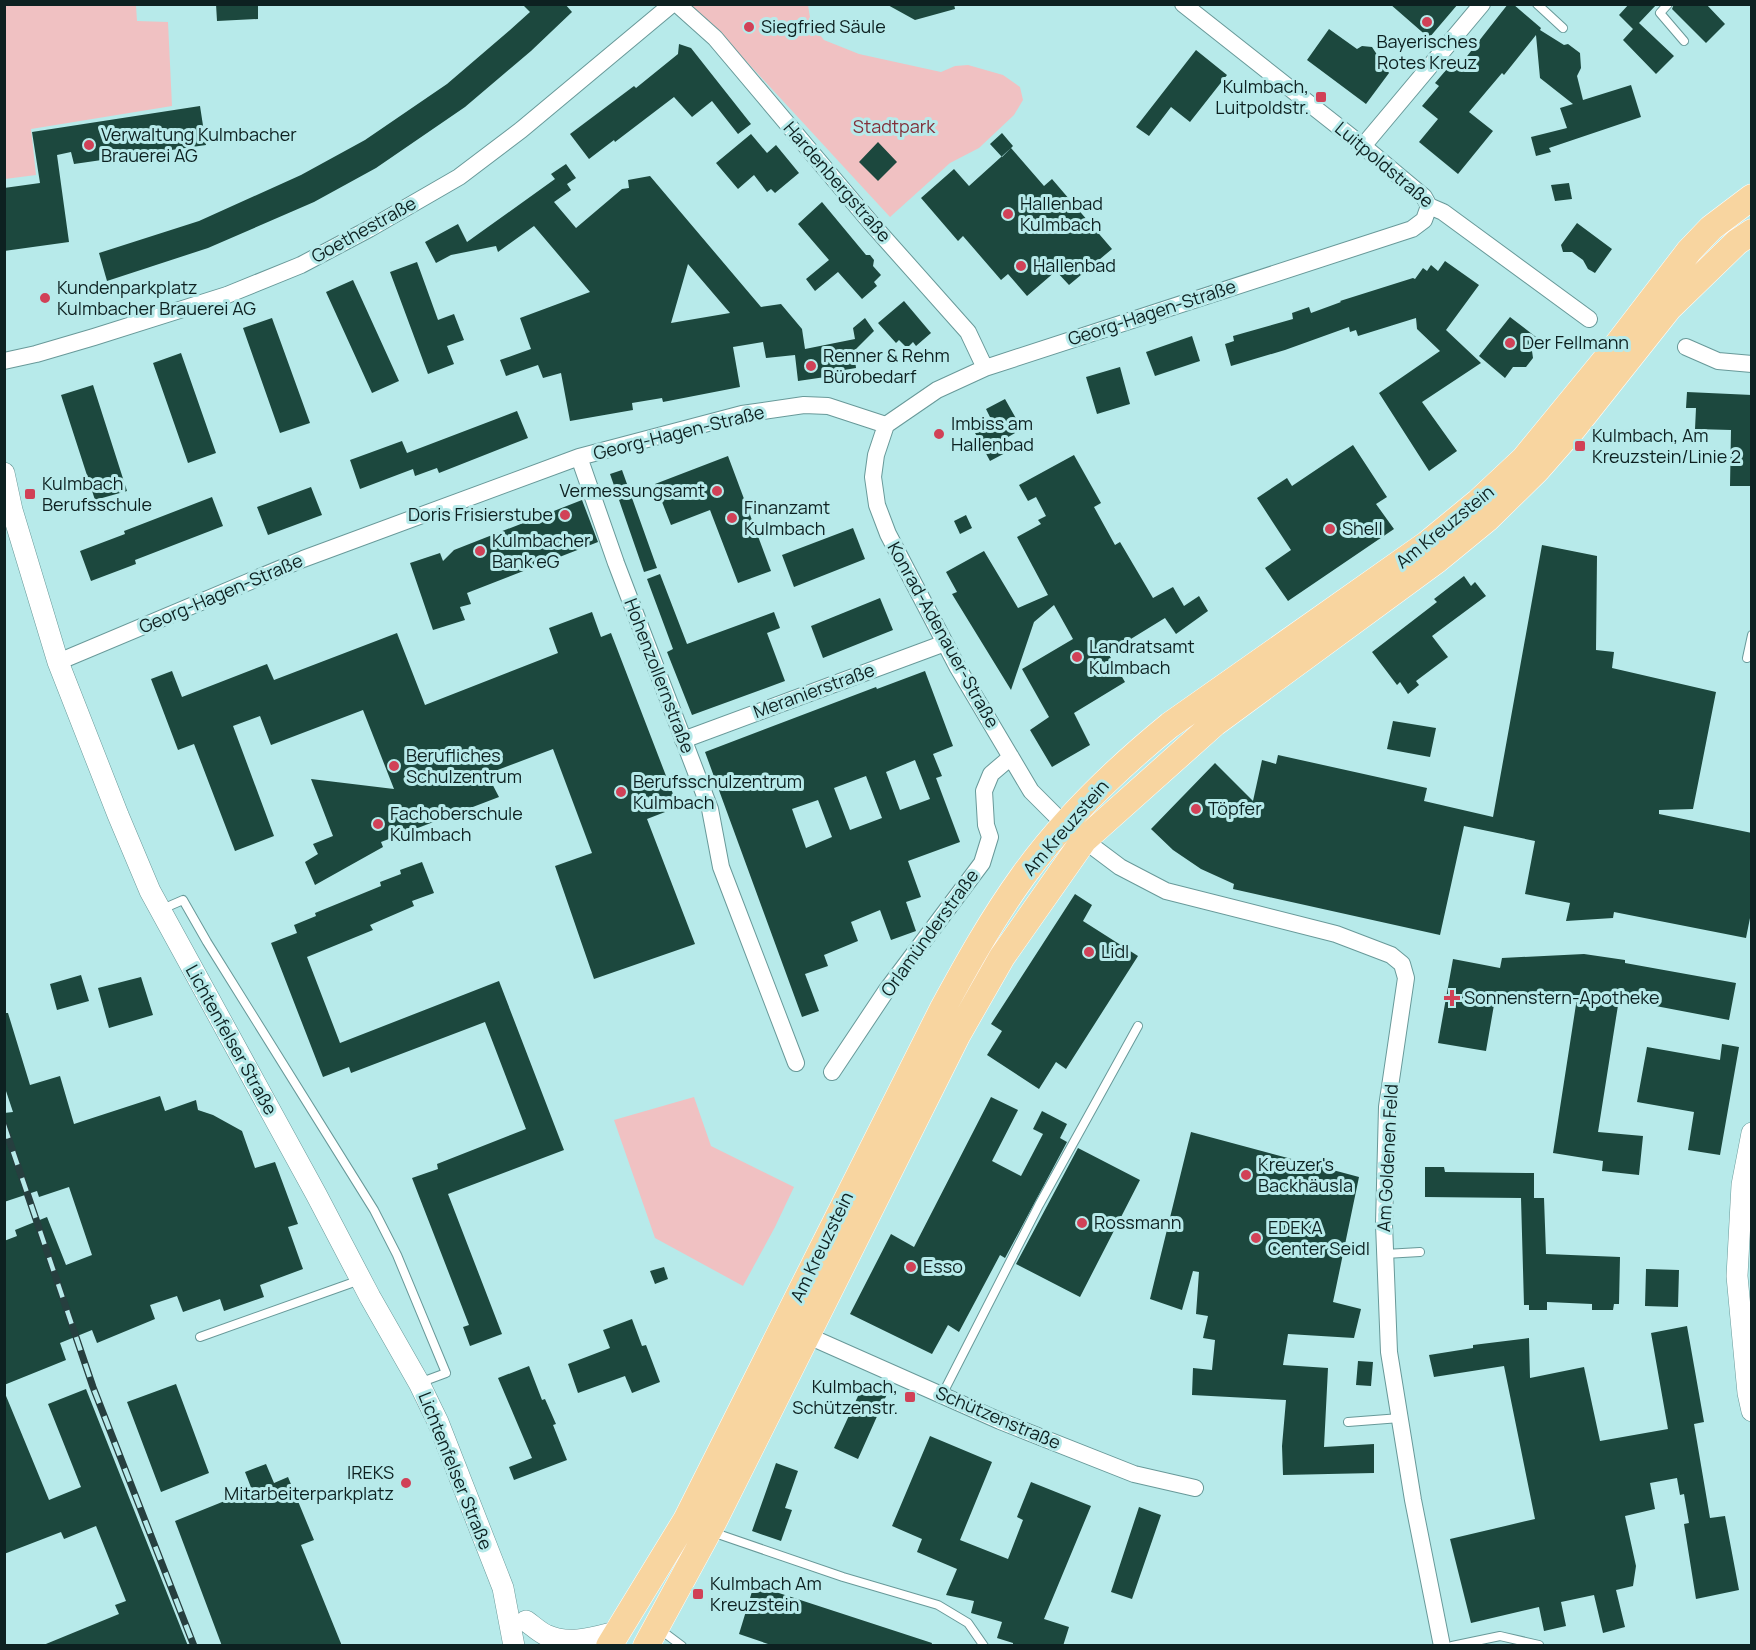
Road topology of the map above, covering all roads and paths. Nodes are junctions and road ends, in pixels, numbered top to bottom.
1 (672, 4) edge
2 (677, 4) edge
3 (1183, 4) edge
4 (1482, 4) edge
5 (1537, 4) edge
6 (1668, 4) edge
7 (1563, 28) dead end
8 (1684, 40) dead end
9 (1363, 146) junction
10 (1752, 197) edge
11 (1430, 206) junction
12 (1752, 232) edge
13 (1589, 319) dead end
14 (1686, 347) dead end
15 (4, 361) edge
16 (1752, 364) edge
17 (985, 368) junction
18 (886, 425) junction
19 (579, 457) junction
20 (4, 473) edge
21 (1752, 635) edge
22 (945, 643) junction
23 (1747, 658) dead end
24 (58, 662) junction
25 (683, 740) junction
26 (1011, 758) junction
27 (1074, 833) junction
28 (160, 910) junction
29 (1138, 1026) dead end
30 (796, 1063) dead end
31 (832, 1072) dead end
32 (1752, 1133) edge
33 (1420, 1252) dead end
34 (1385, 1254) junction
35 (361, 1280) junction
36 (806, 1335) junction
37 (200, 1336) dead end
38 (419, 1383) junction
39 (942, 1395) junction
40 (1752, 1412) edge
41 (1400, 1418) junction
42 (1348, 1422) dead end
43 (1195, 1488) dead end
44 (709, 1531) junction
45 (503, 1588) junction
46 (526, 1621) junction
47 (651, 1636) edge
48 (614, 1638) edge
49 (1539, 1645) edge
50 (514, 1646) edge
51 (537, 1646) edge
52 (682, 1646) edge
53 (984, 1646) edge
54 (1442, 1646) edge
55 (1452, 1646) edge

1 - 15 street, Goethestraße
2 - 17 street, Hardenbergstraße
3 - 9 street, Luitpoldstraße
4 - 9 street
5 - 7 lane
6 - 8 lane
9 - 11 street, Luitpoldstraße
10 - 27 main road, Am Kreuzstein
11 - 13 street, Luitpoldstraße
11 - 17 street, Georg-Hagen-Straße
12 - 27 main road, Am Kreuzstein
14 - 16 street
17 - 18 street, Georg-Hagen-Straße
18 - 19 street, Georg-Hagen-Straße
18 - 22 street, Konrad-Adenauer-Straße
19 - 24 street, Georg-Hagen-Straße
19 - 25 street, Hohenzollernstraße
20 - 24 street, Lichtenfelser Straße
21 - 23 lane
22 - 25 street, Meranierstraße
22 - 26 street, Konrad-Adenauer-Straße
24 - 28 street, Lichtenfelser Straße
25 - 30 street, Hohenzollernstraße
26 - 27 street, Konrad-Adenauer-Straße
26 - 31 street, Orlamünderstraße
27 - 34 street, Am Goldenen Feld
27 - 36 main road, Am Kreuzstein
27 - 48 main road, Am Kreuzstein
28 - 35 street, Lichtenfelser Straße
28 - 38 lane
29 - 39 lane
32 - 40 street
33 - 34 lane
34 - 41 street, Am Goldenen Feld
35 - 37 lane
35 - 38 street, Lichtenfelser Straße
36 - 39 street, Schützenstraße
36 - 44 main road, Am Kreuzstein
38 - 45 street, Lichtenfelser Straße
39 - 43 street, Schützenstraße
41 - 42 lane
41 - 54 street, Am Goldenen Feld
44 - 47 main road, Am Kreuzstein
44 - 53 lane
45 - 46 street, Lichtenfelser Straße
45 - 50 street, Lichtenfelser Straße
46 - 48 street
46 - 51 street, Lichtenfelser Straße
47 - 52 lane
49 - 55 lane

